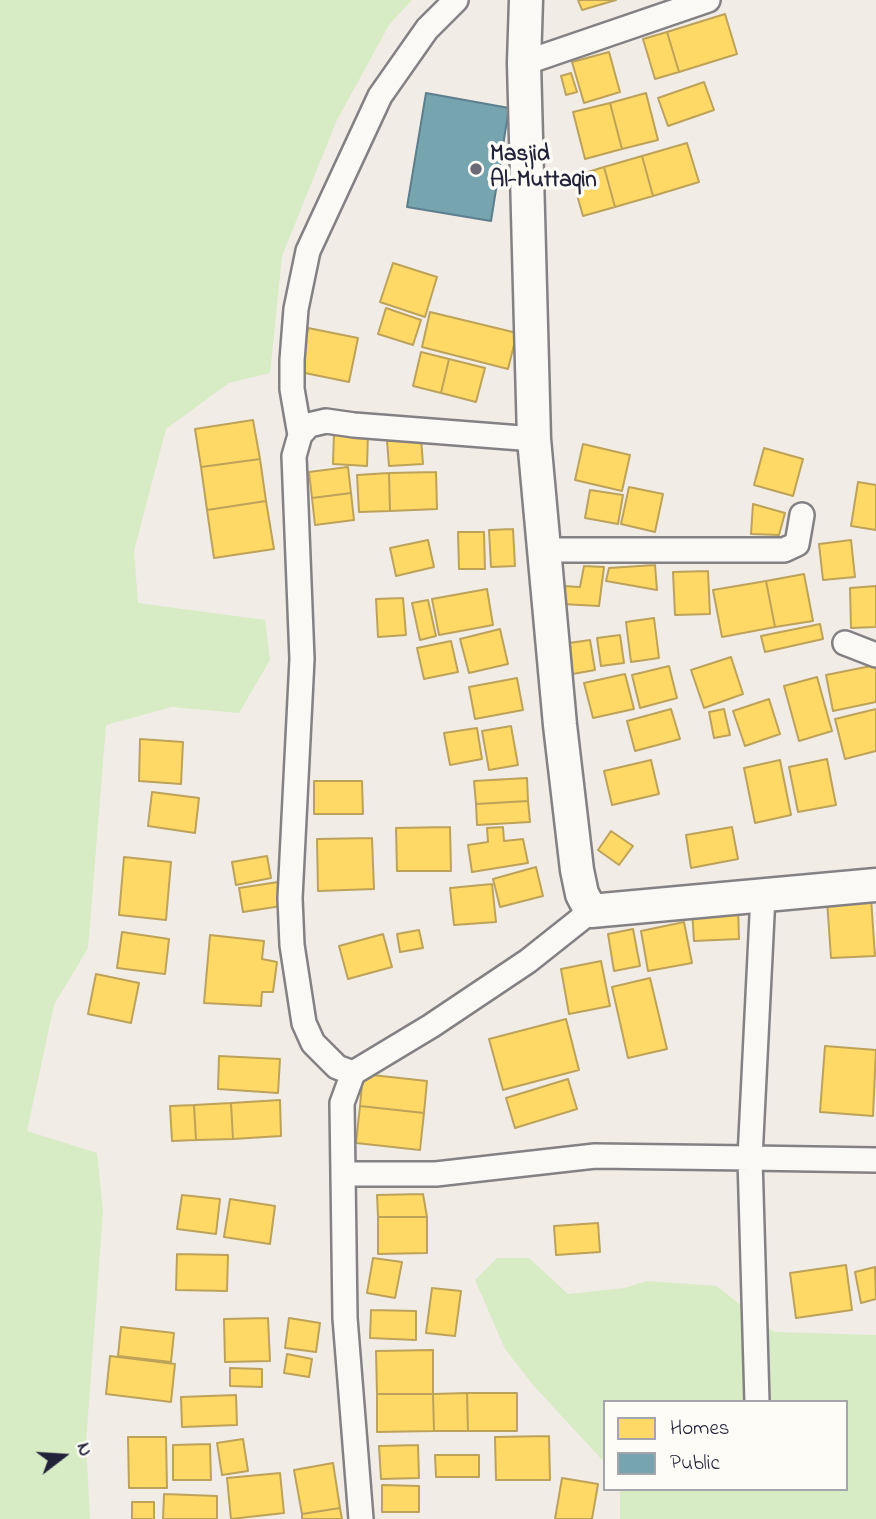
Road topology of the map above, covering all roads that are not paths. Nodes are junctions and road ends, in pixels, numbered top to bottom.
1 (456, 0) edge
2 (526, 0) edge
3 (708, 0) edge
4 (523, 63) junction
5 (300, 435) junction
6 (534, 439) junction
7 (802, 515) dead end
8 (544, 550) junction
9 (845, 643) dead end
10 (876, 655) edge
11 (876, 885) edge
12 (763, 895) junction
13 (591, 911) junction
14 (353, 1073) junction
15 (750, 1158) junction
16 (876, 1160) edge
17 (343, 1174) junction
18 (757, 1400) edge
19 (361, 1519) edge

1 - 5 street
2 - 4 main road
3 - 4 street
4 - 6 main road
5 - 6 street
5 - 14 street
6 - 8 main road
7 - 8 street
8 - 13 main road
9 - 10 street
11 - 12 main road
12 - 13 main road
12 - 15 street
13 - 14 street
14 - 17 street
15 - 16 street
15 - 17 street
15 - 18 street
17 - 19 street

